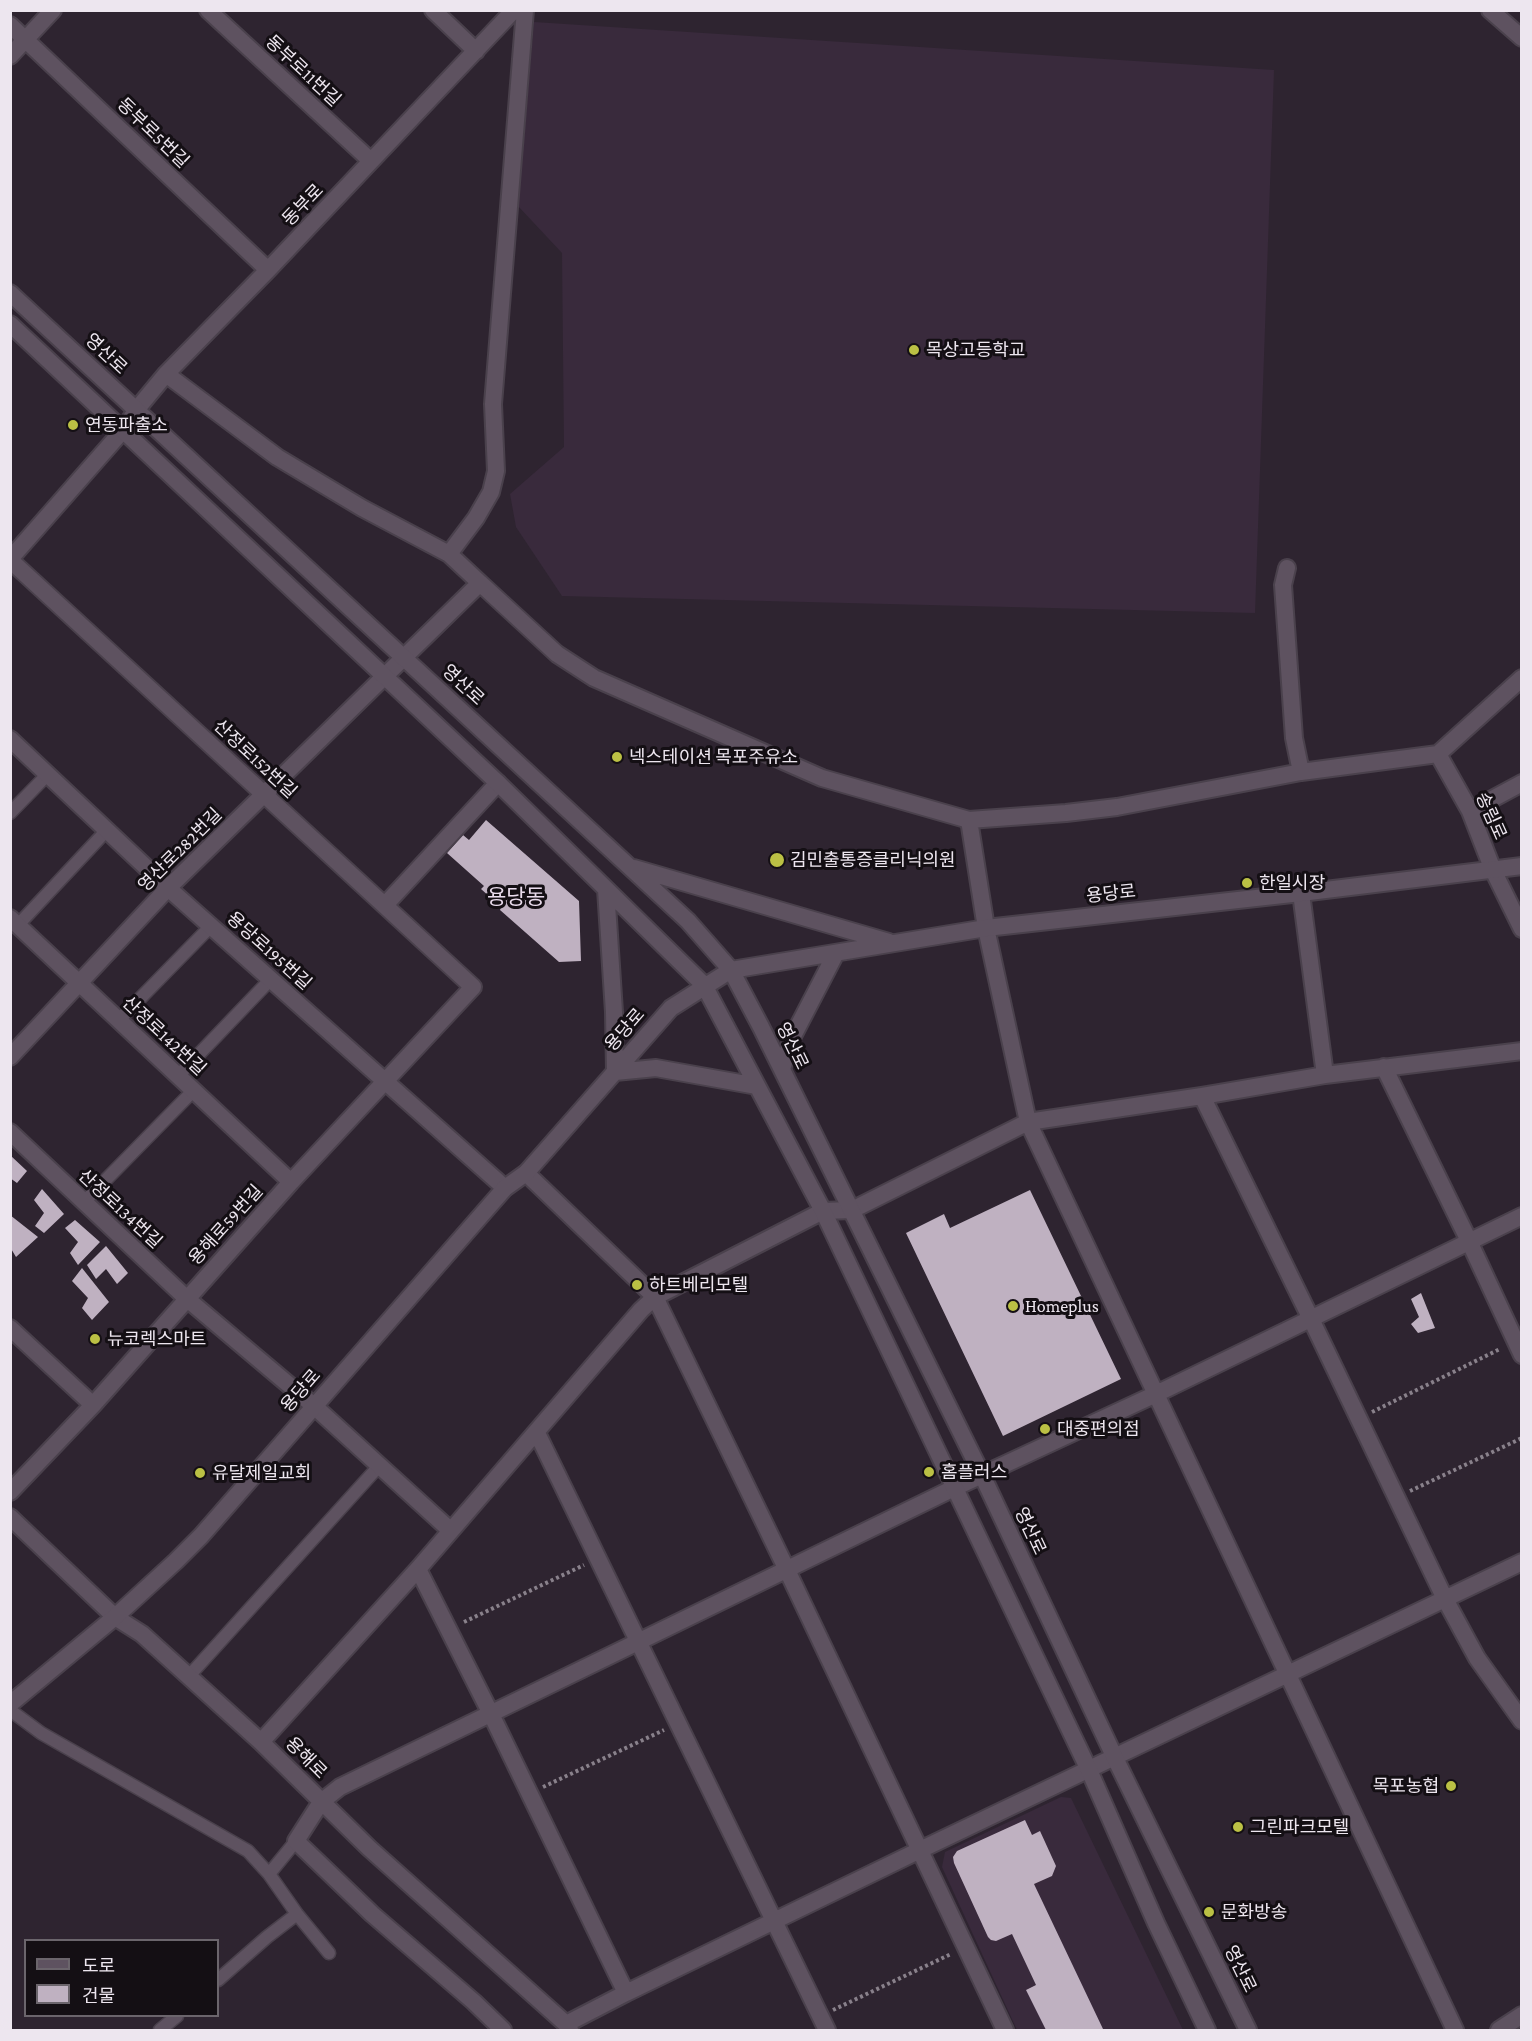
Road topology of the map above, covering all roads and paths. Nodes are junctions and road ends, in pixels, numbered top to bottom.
1 (52, 10) edge
2 (208, 10) edge
3 (433, 10) edge
4 (514, 10) edge
5 (525, 10) edge
6 (1490, 10) edge
7 (10, 26) edge
8 (1521, 38) edge
9 (26, 39) junction
10 (476, 51) junction
11 (10, 56) edge
12 (371, 161) junction
13 (268, 270) junction
14 (10, 292) edge
15 (10, 324) edge
16 (166, 374) junction
17 (137, 409) junction
18 (124, 429) junction
19 (449, 554) junction
20 (10, 559) edge
21 (1287, 568) dead end
22 (480, 583) junction
23 (404, 656) junction
24 (383, 677) junction
25 (1521, 678) edge
26 (10, 739) edge
27 (1438, 753) junction
28 (1301, 772) junction
29 (48, 774) junction
30 (498, 783) junction
31 (1521, 783) edge
32 (265, 794) junction
33 (1470, 812) junction
34 (10, 813) edge
35 (969, 820) junction
36 (107, 830) junction
37 (1521, 866) edge
38 (631, 867) junction
39 (1493, 870) junction
40 (168, 888) junction
41 (606, 889) junction
42 (1301, 893) junction
43 (385, 905) junction
44 (14, 922) edge
45 (211, 926) junction
46 (986, 928) junction
47 (1521, 929) edge
48 (892, 943) junction
49 (836, 953) junction
50 (731, 970) junction
51 (271, 980) junction
52 (80, 984) junction
53 (704, 985) junction
54 (472, 987) joint
55 (119, 1020) junction
56 (1521, 1051) edge
57 (10, 1058) edge
58 (1384, 1067) junction
59 (782, 1069) junction
60 (615, 1072) junction
61 (1325, 1074) junction
62 (178, 1076) junction
63 (384, 1081) junction
64 (757, 1086) junction
65 (194, 1090) junction
66 (1202, 1096) junction
67 (1028, 1122) junction
68 (10, 1132) edge
69 (526, 1173) junction
70 (291, 1182) junction
71 (505, 1188) junction
72 (84, 1202) junction
73 (852, 1210) junction
74 (823, 1211) junction
75 (1521, 1216) edge
76 (1469, 1241) junction
77 (655, 1297) junction
78 (186, 1298) junction
79 (1311, 1319) junction
80 (10, 1329) edge
81 (1518, 1348) edge
82 (1156, 1394) junction
83 (93, 1405) junction
84 (314, 1406) junction
85 (1358, 1419) junction
86 (537, 1433) junction
87 (1521, 1438) edge
88 (380, 1466) junction
89 (982, 1475) junction
90 (954, 1488) junction
91 (10, 1492) edge
92 (1396, 1498) junction
93 (10, 1517) edge
94 (450, 1530) junction
95 (597, 1559) junction
96 (1521, 1562) edge
97 (418, 1569) junction
98 (787, 1570) junction
99 (1445, 1599) junction
100 (115, 1617) junction
101 (449, 1629) junction
102 (638, 1641) junction
103 (1287, 1674) junction
104 (189, 1676) junction
105 (10, 1704) edge
106 (10, 1710) edge
107 (491, 1714) junction
108 (1521, 1721) edge
109 (678, 1724) junction
110 (261, 1742) junction
111 (1115, 1758) junction
112 (1089, 1770) junction
113 (529, 1793) junction
114 (321, 1802) junction
115 (296, 1841) junction
116 (920, 1850) junction
117 (269, 1874) junction
118 (297, 1914) junction
119 (774, 1922) junction
120 (965, 1947) junction
121 (329, 1953) dead end
122 (219, 1979) edge
123 (626, 1993) junction
124 (1521, 2015) edge
125 (176, 2017) edge
126 (824, 2023) edge
127 (570, 2028) edge
128 (160, 2031) edge
129 (502, 2031) edge
130 (1005, 2031) edge
131 (1208, 2031) edge
132 (1248, 2031) edge
133 (1455, 2031) edge
134 (1499, 2031) edge

1 - 9 street
2 - 12 street, 동부로11번길
3 - 10 street
4 - 10 street, 동부로
5 - 19 street
6 - 8 street
7 - 9 street, 동부로5번길
9 - 11 street
9 - 13 street, 동부로5번길
10 - 12 street, 동부로
12 - 13 street, 동부로
13 - 16 street, 동부로
14 - 17 street, 영산로
15 - 18 street
16 - 17 street, 동부로
16 - 19 street
17 - 18 street, 동부로
17 - 23 street, 영산로
18 - 20 street, 동부로
18 - 24 street
19 - 22 street
20 - 32 street, 산정로152번길
21 - 28 street
22 - 23 street, 영산로282번길
22 - 35 street
23 - 24 street, 영산로282번길
23 - 38 street, 영산로
24 - 30 street
24 - 32 street, 영산로282번길
25 - 27 street
26 - 29 street, 용당로195번길
27 - 28 street
27 - 33 street, 송림로
28 - 35 street
29 - 34 lane
29 - 36 street, 용당로195번길
30 - 41 street
30 - 43 street
31 - 33 street
32 - 40 street, 영산로282번길
32 - 43 street, 산정로152번길
33 - 39 street, 송림로
35 - 46 street
36 - 40 street, 용당로195번길
36 - 44 lane
37 - 39 street, 용당로
38 - 48 street
38 - 50 street, 영산로
39 - 42 street, 용당로
39 - 47 street, 송림로
40 - 45 street, 용당로195번길
40 - 52 street, 영산로282번길
41 - 53 street
41 - 60 street
42 - 46 street, 용당로
42 - 61 street
43 - 54 street, 산정로152번길
44 - 52 street, 산정로142번길
45 - 51 street, 용당로195번길
45 - 55 lane
46 - 48 street, 용당로
46 - 67 street
48 - 49 street, 용당로
49 - 50 street, 용당로
49 - 59 street
50 - 53 street, 용당로
50 - 59 street, 영산로
51 - 62 lane
51 - 63 street, 용당로195번길
52 - 55 street, 산정로142번길
52 - 57 street, 영산로282번길
53 - 60 street, 용당로
53 - 64 street
54 - 63 street, 용해로59번길
55 - 62 street, 산정로142번길
56 - 58 street
58 - 61 street
58 - 76 street
59 - 73 street, 영산로
60 - 64 street
60 - 69 street, 용당로
61 - 66 street
62 - 65 street, 산정로142번길
63 - 70 street, 용해로59번길
63 - 71 street, 용당로195번길
64 - 74 street
65 - 70 street, 산정로142번길
65 - 72 lane
66 - 67 street
66 - 79 street
67 - 73 street
67 - 82 street
68 - 72 street, 산정로134번길
69 - 71 street, 용당로
69 - 77 street
70 - 78 street, 용해로59번길
71 - 84 street, 용당로
72 - 78 street, 산정로134번길
73 - 74 street
73 - 89 street, 영산로
74 - 77 street
74 - 90 street
75 - 76 street
76 - 79 street
76 - 81 street
77 - 86 street
77 - 98 street
78 - 83 street, 용해로59번길
78 - 84 street, 산정로134번길
79 - 82 street
79 - 85 street
80 - 83 street
81 - 85 path
82 - 89 street
82 - 103 street
83 - 91 street, 용해로59번길
84 - 88 street, 산정로134번길
84 - 100 street, 용당로
85 - 92 street
86 - 94 street
86 - 95 street
87 - 92 path
88 - 94 street, 산정로134번길
88 - 104 lane
89 - 90 street
89 - 111 street, 영산로
90 - 98 street
90 - 112 street
92 - 99 street
93 - 100 street, 용해로
94 - 97 street
95 - 101 path
95 - 102 street
96 - 99 street
97 - 101 street
97 - 110 street
98 - 102 street
98 - 116 street
99 - 103 street
99 - 108 street
100 - 104 street, 용해로
100 - 105 street, 용당로
101 - 107 street
102 - 107 street
102 - 109 street
103 - 111 street
103 - 133 street
104 - 110 street, 용해로
106 - 117 lane
107 - 113 street
107 - 114 street
109 - 113 path
109 - 119 street
110 - 114 street, 용해로
111 - 112 street
111 - 132 street, 영산로
112 - 116 street
112 - 131 street
113 - 123 street
114 - 115 street
114 - 127 street, 용해로
115 - 117 lane
115 - 129 street
116 - 119 street
116 - 120 street
117 - 118 lane
118 - 121 lane
118 - 122 lane
119 - 123 street
119 - 126 street
120 - 126 path
120 - 130 street
123 - 127 street
124 - 134 street
125 - 128 lane

